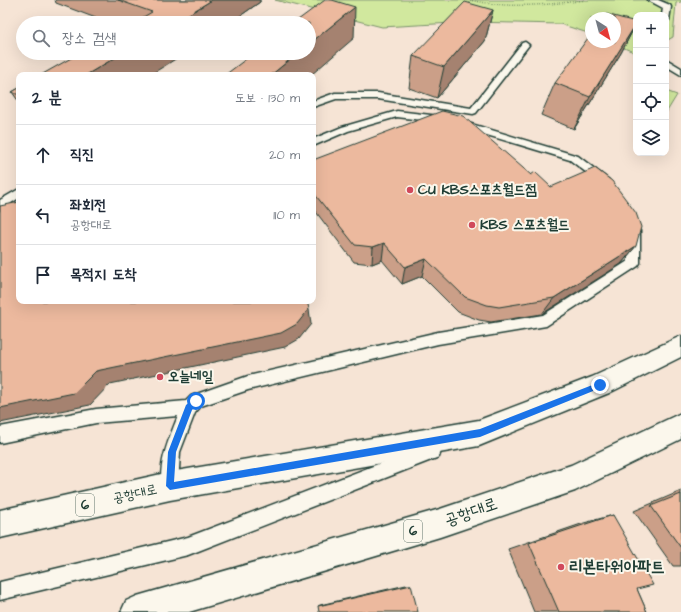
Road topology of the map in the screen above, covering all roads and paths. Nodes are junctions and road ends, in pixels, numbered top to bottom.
1 (470, 0) edge
2 (586, 0) edge
3 (652, 0) edge
4 (667, 12) edge
5 (524, 45) dead end
6 (669, 64) edge
7 (681, 72) edge
8 (316, 103) edge
9 (316, 142) edge
10 (613, 187) edge
11 (16, 195) edge
12 (0, 206) edge
13 (16, 206) edge
14 (0, 218) edge
15 (634, 222) edge
16 (681, 346) edge
17 (189, 408) junction
18 (681, 426) edge
19 (480, 433) junction
20 (0, 435) edge
21 (170, 486) junction
22 (0, 524) edge
23 (0, 591) edge
24 (137, 612) edge

1 - 2 path
3 - 4 lane
5 - 8 lane
6 - 7 lane
9 - 10 lane
11 - 12 lane
13 - 14 lane
15 - 17 lane
16 - 19 main road, 공항대로 / 6
17 - 20 lane
17 - 21 lane
18 - 24 main road, 공항대로 / 6
19 - 21 main road, 공항대로 / 6
19 - 23 lane
21 - 22 main road, 공항대로 / 6

